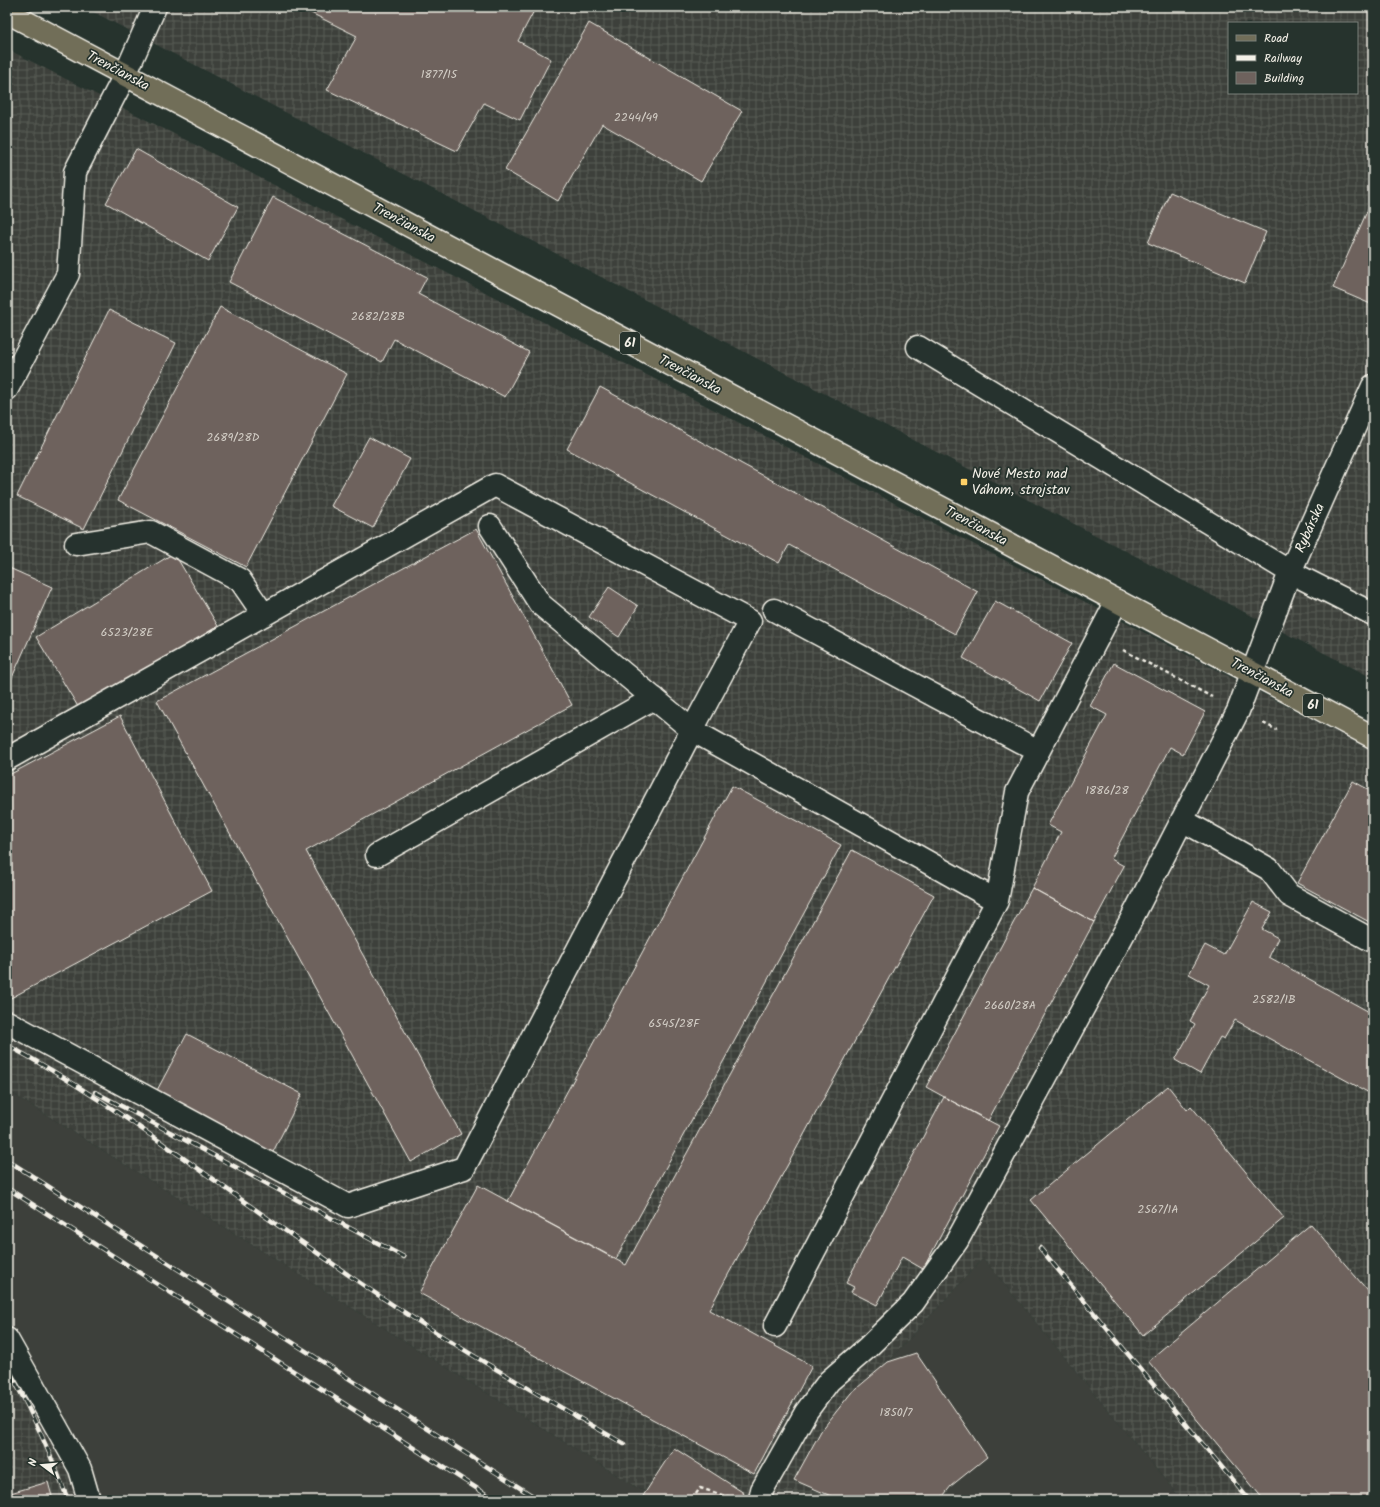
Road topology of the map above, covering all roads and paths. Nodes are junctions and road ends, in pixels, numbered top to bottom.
1 (155, 7) edge
2 (7, 12) edge
3 (125, 75) junction
4 (918, 346) dead end
5 (1373, 386) edge
6 (7, 389) edge
7 (490, 526) dead end
8 (76, 544) dead end
9 (1290, 572) junction
10 (1117, 601) junction
11 (774, 610) dead end
12 (1373, 614) edge
13 (264, 615) junction
14 (1101, 631) junction
15 (1252, 673) junction
16 (654, 698) junction
17 (1238, 711) junction
18 (692, 730) junction
19 (1277, 730) dead end
20 (1373, 737) edge
21 (1038, 751) junction
22 (7, 759) edge
23 (1182, 820) junction
24 (378, 855) dead end
25 (997, 901) junction
26 (1373, 941) edge
27 (7, 1022) edge
28 (776, 1326) dead end
29 (7, 1339) edge
30 (89, 1500) edge
31 (692, 1500) edge
32 (739, 1500) edge
33 (760, 1500) edge

1 - 3 lane
2 - 3 main road, Trenčianska / 61
3 - 6 lane
3 - 10 main road, Trenčianska / 61
4 - 9 lane
5 - 9 lane, Rybárska
7 - 16 lane
8 - 13 lane
9 - 12 lane
9 - 15 lane, Rybárska
10 - 14 lane
10 - 15 main road, Trenčianska / 61
11 - 21 lane
13 - 18 lane
13 - 22 lane
14 - 17 path
14 - 21 lane
15 - 17 lane, Rybárska
15 - 20 main road, Trenčianska / 61
16 - 18 lane
16 - 24 lane
17 - 19 path
17 - 23 lane, Rybárska
18 - 25 lane
18 - 27 lane
21 - 25 lane
23 - 26 lane
23 - 33 lane, Rybárska
25 - 28 lane
29 - 30 lane
31 - 32 path

